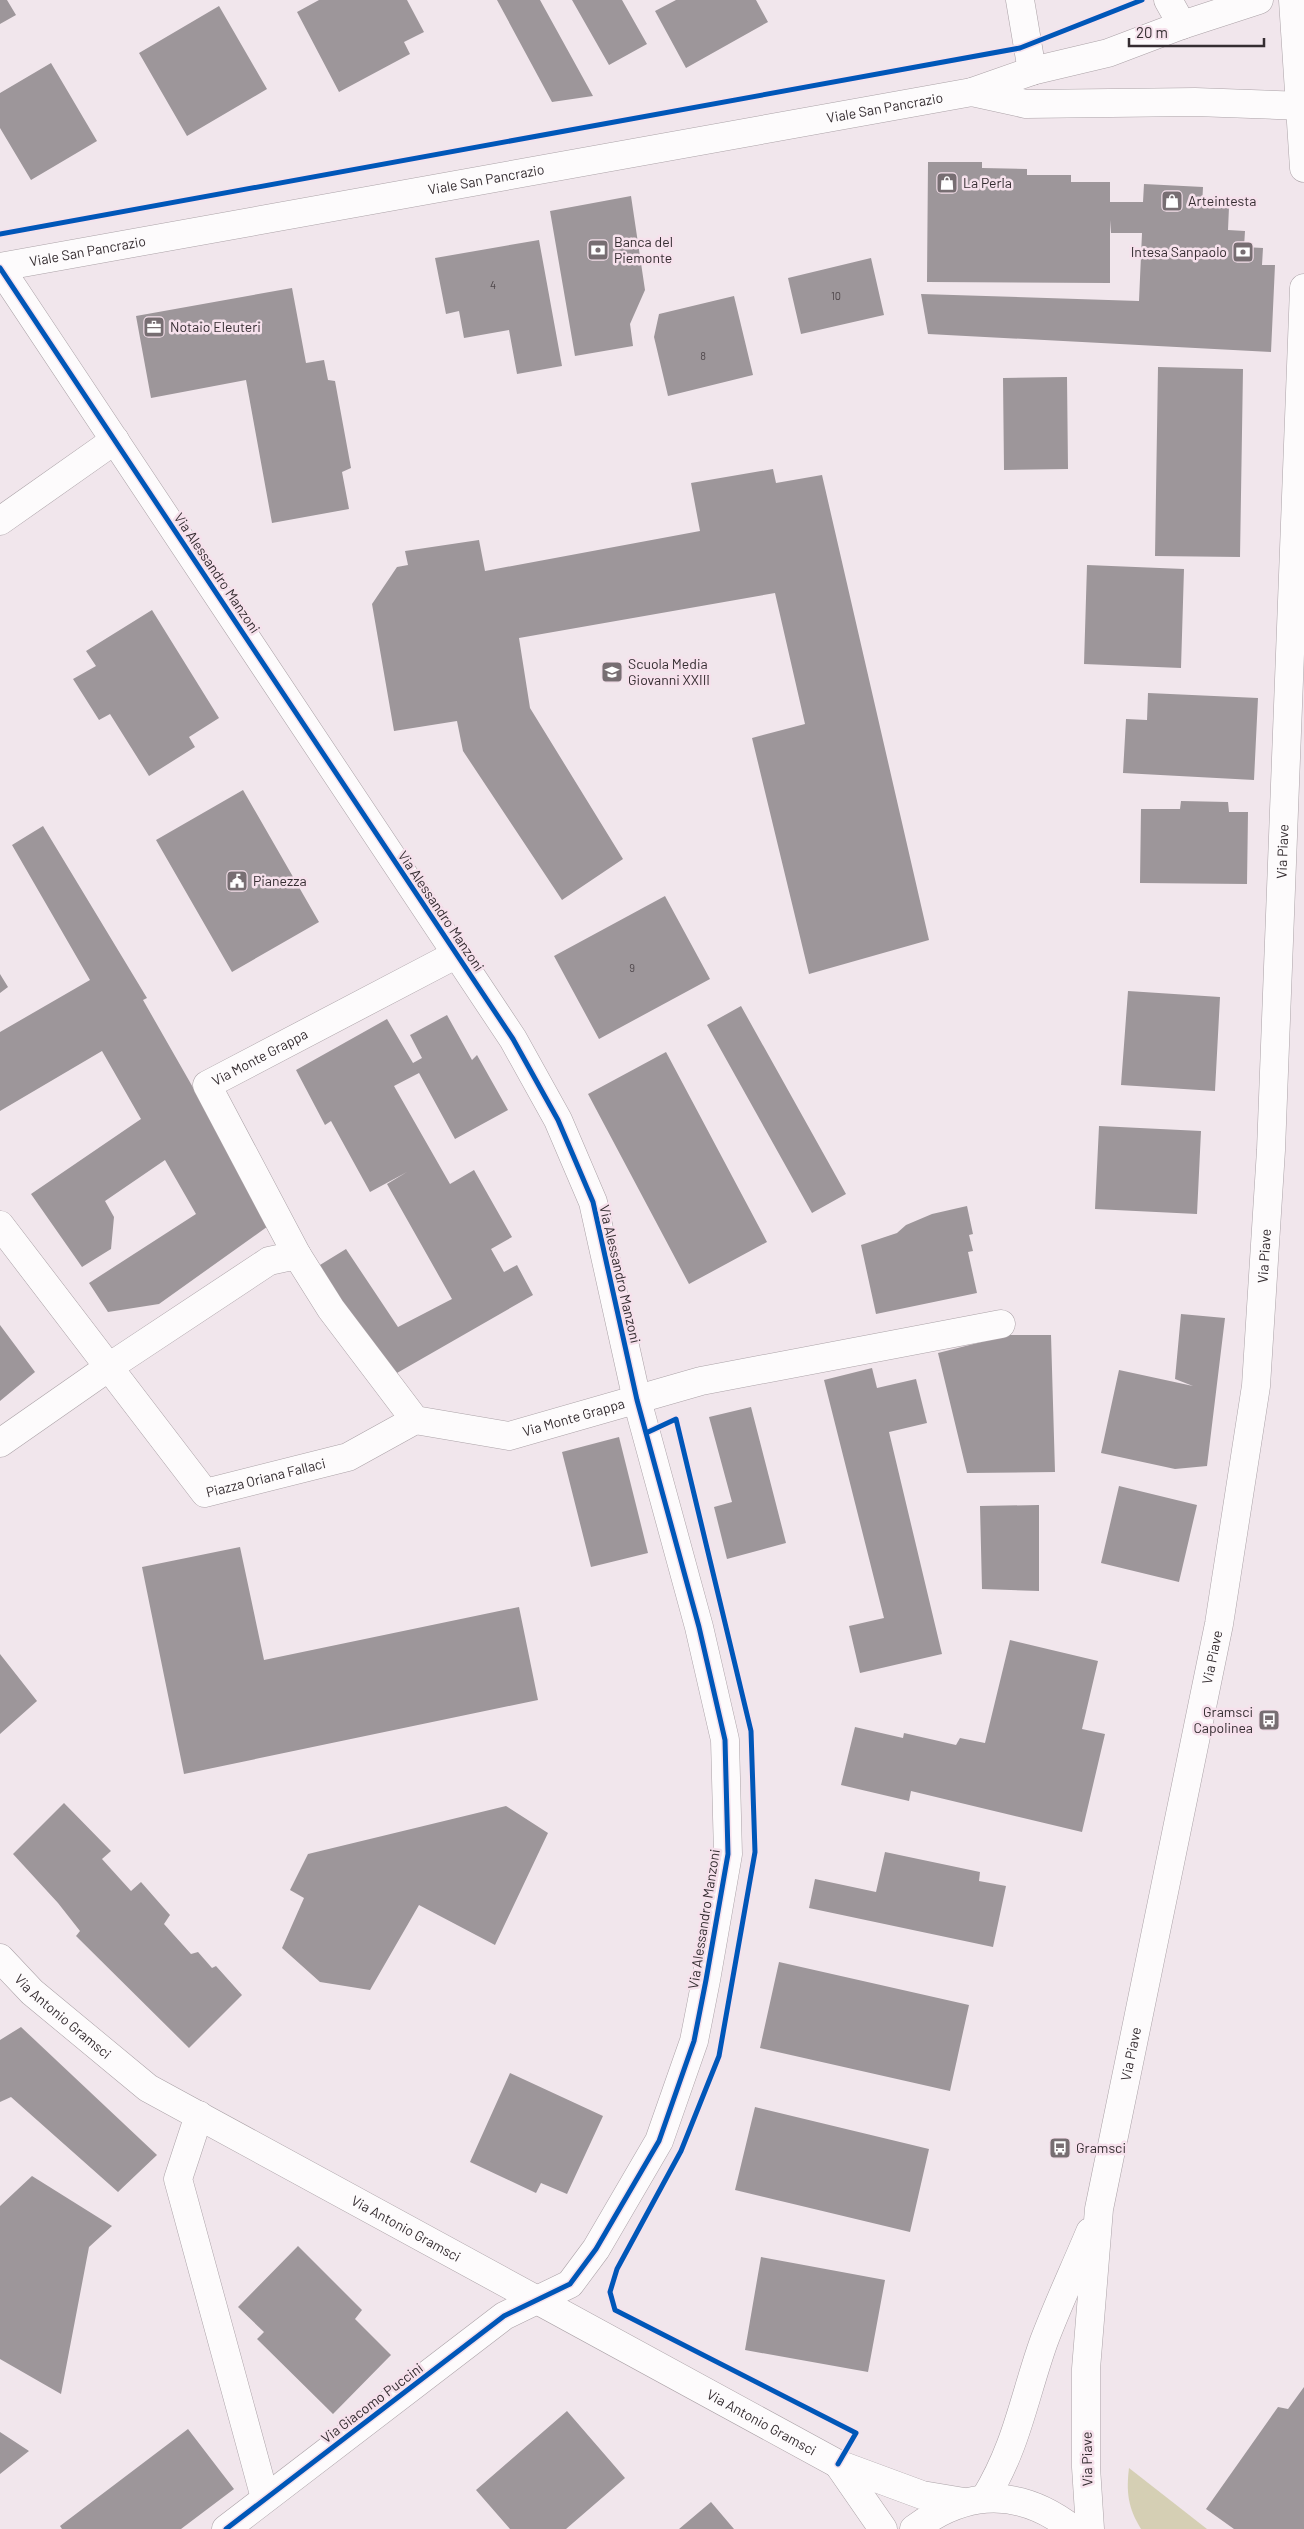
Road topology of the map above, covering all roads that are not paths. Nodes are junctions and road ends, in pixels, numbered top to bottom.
1 (1020, 0) edge
2 (1168, 0) edge
3 (1260, 0) edge
4 (1294, 0) edge
5 (1304, 15) edge
6 (1182, 25) junction
7 (1032, 71) junction
8 (972, 92) junction
9 (1303, 107) edge
10 (1304, 168) edge
11 (0, 268) edge
12 (1304, 288) edge
13 (115, 440) junction
14 (0, 521) edge
15 (457, 954) junction
16 (0, 1225) edge
17 (297, 1255) junction
18 (1001, 1324) dead end
19 (109, 1367) junction
20 (637, 1400) junction
21 (415, 1420) junction
22 (0, 1443) edge
23 (0, 1958) edge
24 (199, 2115) junction
25 (1099, 2209) junction
26 (537, 2301) junction
27 (838, 2464) junction
28 (265, 2498) junction
29 (975, 2500) junction
30 (226, 2529) edge
31 (883, 2529) edge
32 (914, 2529) edge
33 (1073, 2529) edge
34 (1090, 2529) edge

1 - 7 street
2 - 6 street
3 - 6 street, Viale San Pancrazio
4 - 5 street
4 - 9 street
6 - 7 street, Viale San Pancrazio
7 - 8 street, Viale San Pancrazio
8 - 9 street, Viale San Pancrazio
8 - 11 street, Viale San Pancrazio
9 - 10 street
11 - 13 street, Via Alessandro Manzoni
12 - 25 street, Via Piave
13 - 14 street
13 - 15 street, Via Alessandro Manzoni
15 - 17 street, Via Monte Grappa
15 - 20 street, Via Alessandro Manzoni
16 - 19 street
17 - 19 street
17 - 21 street, Via Monte Grappa
18 - 20 street, Via Monte Grappa
19 - 21 street, Piazza Oriana Fallaci
19 - 22 street
20 - 21 street, Via Monte Grappa
20 - 26 street, Via Alessandro Manzoni
23 - 24 street, Via Antonio Gramsci
24 - 26 street, Via Antonio Gramsci
24 - 28 street
25 - 29 street, Via Piave
25 - 34 street, Via Piave
26 - 27 street, Via Antonio Gramsci
26 - 28 street, Via Giacomo Puccini
27 - 29 street, Via Antonio Gramsci
27 - 31 street, Via Antonio Gramsci
28 - 30 street, Via Giacomo Puccini
29 - 32 street
29 - 33 street, Via Antonio Gramsci

